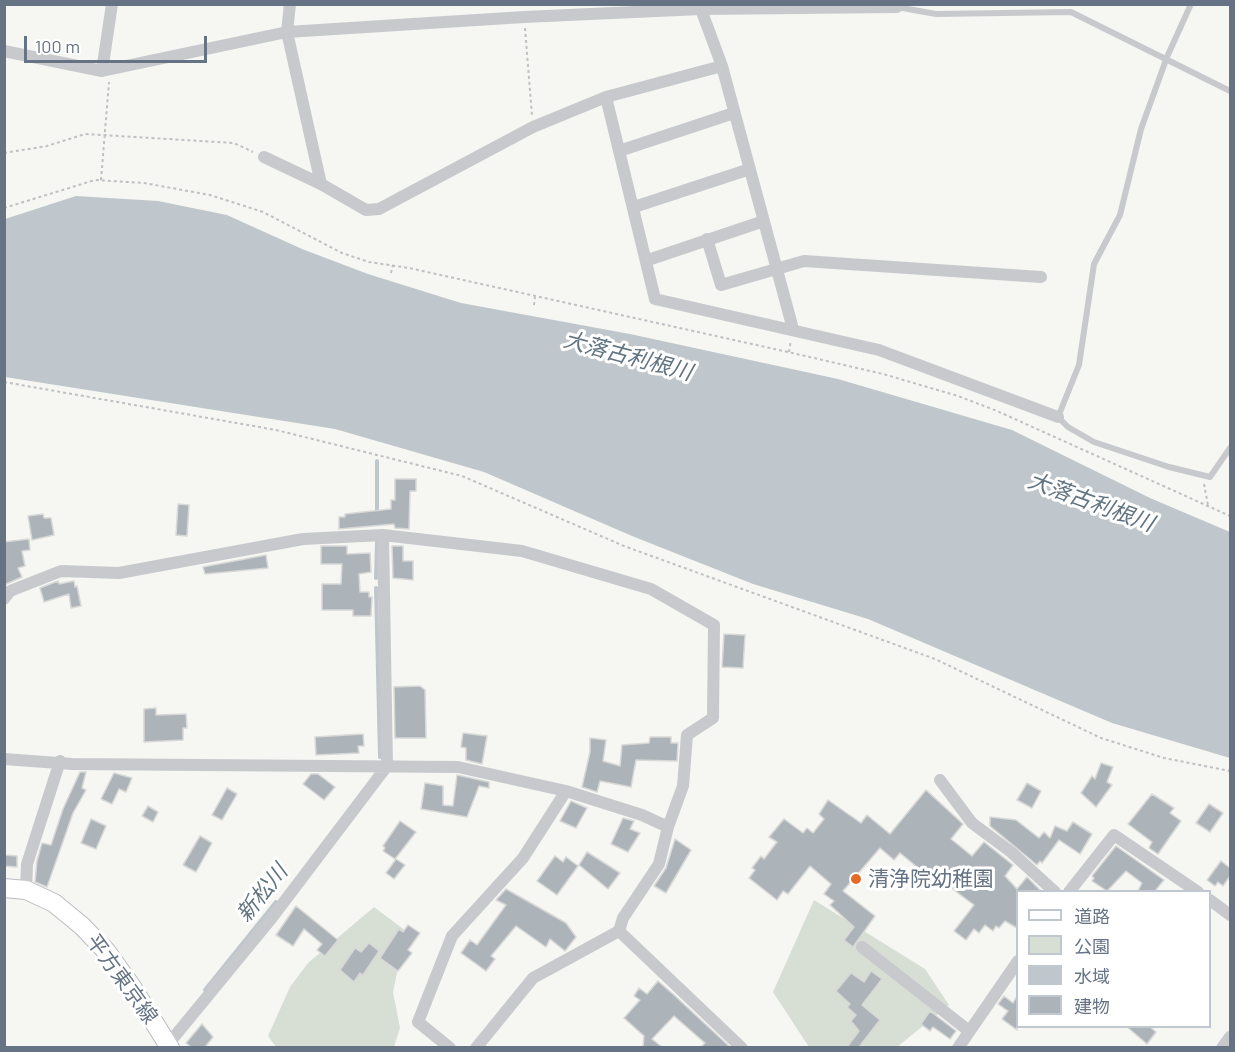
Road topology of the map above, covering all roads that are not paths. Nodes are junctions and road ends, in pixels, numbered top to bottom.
1 (112, 4) edge
2 (290, 4) edge
3 (1191, 4) edge
4 (828, 6) edge
5 (897, 6) edge
6 (700, 7) edge
7 (524, 11) edge
8 (287, 32) junction
9 (4, 51) edge
10 (1167, 57) junction
11 (722, 66) junction
12 (106, 70) junction
13 (1230, 91) edge
14 (606, 97) junction
15 (734, 113) junction
16 (619, 151) junction
17 (264, 157) road end
18 (750, 169) junction
19 (321, 184) junction
20 (634, 207) junction
21 (764, 220) junction
22 (707, 239) junction
23 (648, 260) junction
24 (776, 267) junction
25 (1041, 277) dead end
26 (793, 329) junction
27 (1058, 417) junction
28 (1230, 448) edge
29 (383, 535) junction
30 (4, 599) edge
31 (4, 759) edge
32 (60, 761) junction
33 (387, 766) junction
34 (940, 780) dead end
35 (566, 791) junction
36 (668, 827) junction
37 (4, 888) edge
38 (26, 890) junction
39 (1054, 890) edge
40 (1070, 890) edge
41 (1196, 890) edge
42 (1211, 901) edge
43 (1230, 915) edge
44 (619, 931) junction
45 (862, 946) dead end
46 (1016, 962) edge
47 (969, 1031) junction
48 (1230, 1037) edge
49 (168, 1046) edge
50 (450, 1047) edge
51 (476, 1047) edge
52 (742, 1047) edge
53 (958, 1047) edge
54 (1222, 1047) edge

1 - 12 street
2 - 8 street
3 - 10 lane
4 - 5 street
4 - 6 street
5 - 10 lane
6 - 7 street
6 - 11 street
7 - 8 street
8 - 12 street
8 - 19 street
9 - 12 street
10 - 13 lane
10 - 27 lane
11 - 14 street
11 - 15 street
14 - 16 street
14 - 19 street
15 - 16 street
15 - 18 street
16 - 20 street
17 - 19 street
18 - 20 street
18 - 21 street
20 - 23 street
21 - 22 street
21 - 24 street
22 - 23 street
22 - 24 street
23 - 26 street
24 - 25 street
24 - 26 street
26 - 27 street
27 - 28 lane
29 - 30 street
29 - 33 street
29 - 36 street
31 - 32 street
32 - 33 street
32 - 38 street
33 - 35 street
33 - 49 street
34 - 39 street
35 - 36 street
35 - 50 street
36 - 44 street
37 - 38 main road, 平方東京線
38 - 49 main road, 平方東京線
40 - 41 street
42 - 43 street
44 - 51 street
44 - 52 street
45 - 47 street
46 - 47 street
47 - 53 street
48 - 54 street

